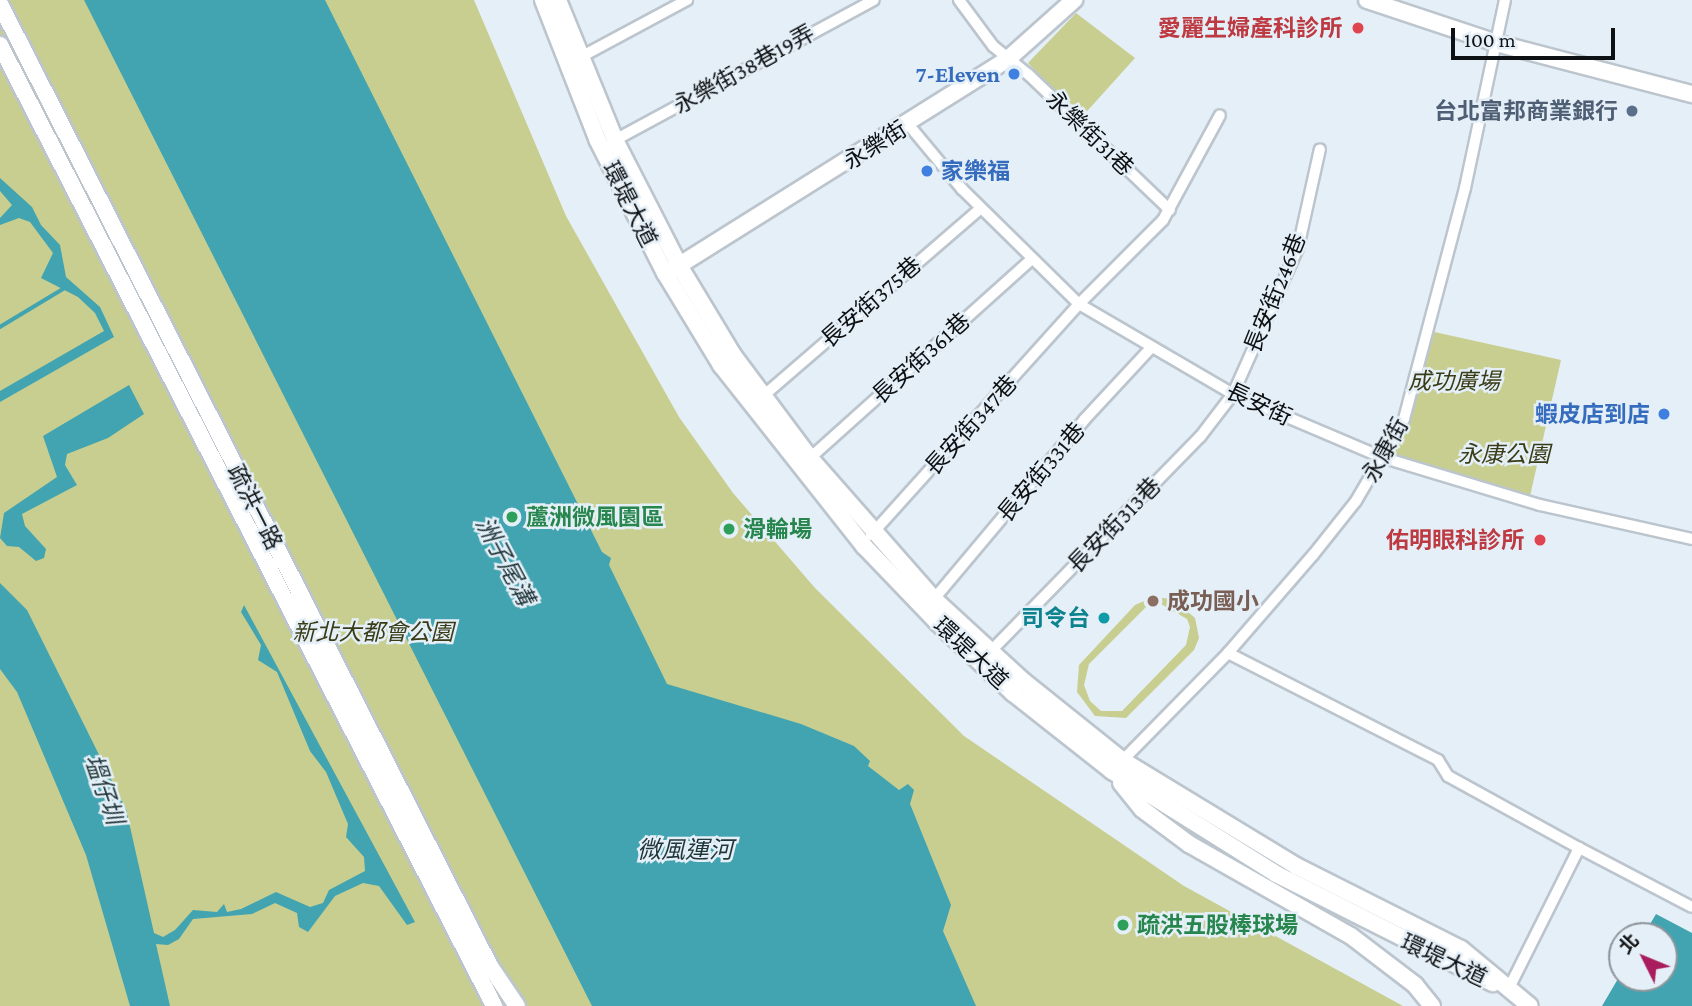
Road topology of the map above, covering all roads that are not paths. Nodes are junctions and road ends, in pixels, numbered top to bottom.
1 (543, 0) edge
2 (558, 0) edge
3 (687, 0) edge
4 (874, 0) edge
5 (959, 0) edge
6 (1074, 0) edge
7 (1367, 0) edge
8 (1505, 0) edge
9 (0, 4) edge
10 (1496, 43) junction
11 (0, 45) edge
12 (1008, 60) junction
13 (573, 61) junction
14 (1692, 94) edge
15 (1220, 116) dead end
16 (908, 124) junction
17 (615, 141) junction
18 (1320, 149) dead end
19 (981, 208) junction
20 (1170, 210) junction
21 (1032, 258) junction
22 (680, 267) junction
23 (665, 273) junction
24 (1079, 304) junction
25 (1151, 348) junction
26 (1233, 394) junction
27 (762, 397) junction
28 (810, 458) junction
29 (1384, 458) junction
30 (1692, 539) edge
31 (868, 540) junction
32 (934, 599) junction
33 (990, 652) junction
34 (1228, 653) junction
35 (1117, 766) junction
36 (1579, 848) junction
37 (1692, 906) edge
38 (1508, 990) junction
39 (495, 1006) edge
40 (517, 1006) edge
41 (1432, 1006) edge
42 (1530, 1006) edge

1 - 13 street, 環堤大道
2 - 13 street, 環堤大道
3 - 13 street
4 - 17 street, 永樂街38巷19弄
5 - 12 street, 永樂街31巷
6 - 12 street, 永樂街
7 - 10 street
8 - 10 street, 永康街
9 - 40 street, 疏洪一路
10 - 14 street
10 - 29 street, 永康街
11 - 39 street, 疏洪一路
12 - 16 street, 永樂街
12 - 20 street, 永樂街31巷
13 - 17 street, 環堤大道
13 - 23 street, 環堤大道
15 - 20 street, 長安街347巷
16 - 19 street, 長安街
16 - 22 street, 永樂街
17 - 22 street, 環堤大道
18 - 26 street, 長安街246巷
19 - 21 street, 長安街
19 - 27 street, 長安街375巷
20 - 24 street, 長安街347巷
21 - 24 street, 長安街
21 - 28 street, 長安街361巷
22 - 23 street, 永樂街
22 - 27 street, 環堤大道
23 - 31 street, 環堤大道
24 - 25 street, 長安街
24 - 31 street, 長安街347巷
25 - 26 street, 長安街
25 - 32 street, 長安街331巷
26 - 29 street, 長安街
26 - 33 street, 長安街313巷
27 - 28 street, 環堤大道
28 - 31 street, 環堤大道
29 - 30 street, 長安街
29 - 34 street, 永康街
31 - 32 street, 環堤大道
31 - 35 street, 環堤大道
32 - 33 street, 環堤大道
33 - 35 street, 環堤大道
34 - 35 street, 永康街
34 - 36 street
35 - 38 street, 環堤大道
35 - 41 street
36 - 37 street
36 - 38 street
38 - 42 street, 環堤大道

